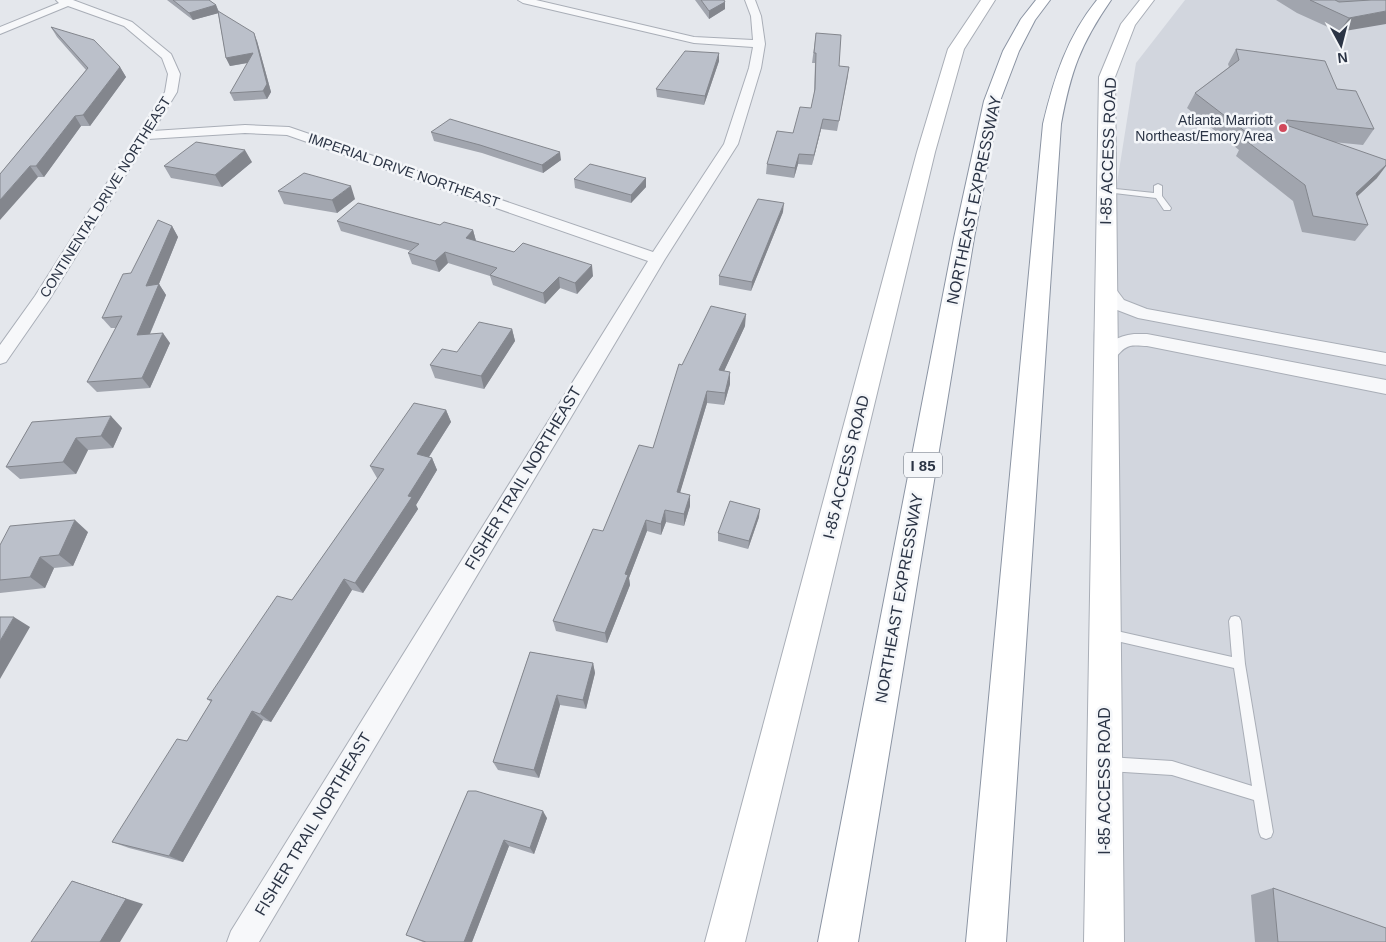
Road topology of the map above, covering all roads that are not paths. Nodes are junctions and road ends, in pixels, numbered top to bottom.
1 (523, 0) edge
2 (750, 0) edge
3 (988, 0) edge
4 (1043, 0) edge
5 (1104, 0) edge
6 (1147, 0) edge
7 (65, 1) edge
8 (0, 31) edge
9 (758, 44) junction
10 (144, 135) junction
11 (1158, 186) dead end
12 (1106, 190) junction
13 (1158, 196) junction
14 (1167, 208) dead end
15 (657, 259) junction
16 (1106, 288) junction
17 (0, 358) edge
18 (1106, 358) junction
19 (1386, 359) edge
20 (1386, 387) edge
21 (1235, 620) dead end
22 (1104, 633) junction
23 (1238, 664) junction
24 (1104, 764) junction
25 (1261, 795) junction
26 (1266, 832) dead end
27 (242, 942) edge
28 (725, 942) edge
29 (838, 942) edge
30 (986, 942) edge
31 (1104, 942) edge

1 - 9 street
2 - 9 street, FISHER TRAIL NORTHEAST
3 - 28 main road, I-85 ACCESS ROAD
4 - 29 main road, NORTHEAST EXPRESSWAY / I 85
5 - 30 main road
6 - 12 main road, I-85 ACCESS ROAD
7 - 8 street
7 - 10 street, CONTINENTAL DRIVE NORTHEAST
9 - 15 street, FISHER TRAIL NORTHEAST
10 - 15 street, IMPERIAL DRIVE NORTHEAST
10 - 17 street, CONTINENTAL DRIVE NORTHEAST
11 - 13 lane
12 - 13 lane
12 - 16 main road, I-85 ACCESS ROAD
13 - 14 lane
15 - 27 street, FISHER TRAIL NORTHEAST
16 - 18 main road, I-85 ACCESS ROAD
16 - 19 street
18 - 20 street
18 - 22 main road, I-85 ACCESS ROAD
21 - 23 lane
22 - 23 lane
22 - 24 main road, I-85 ACCESS ROAD
23 - 25 lane
24 - 25 lane
24 - 31 main road, I-85 ACCESS ROAD
25 - 26 lane

